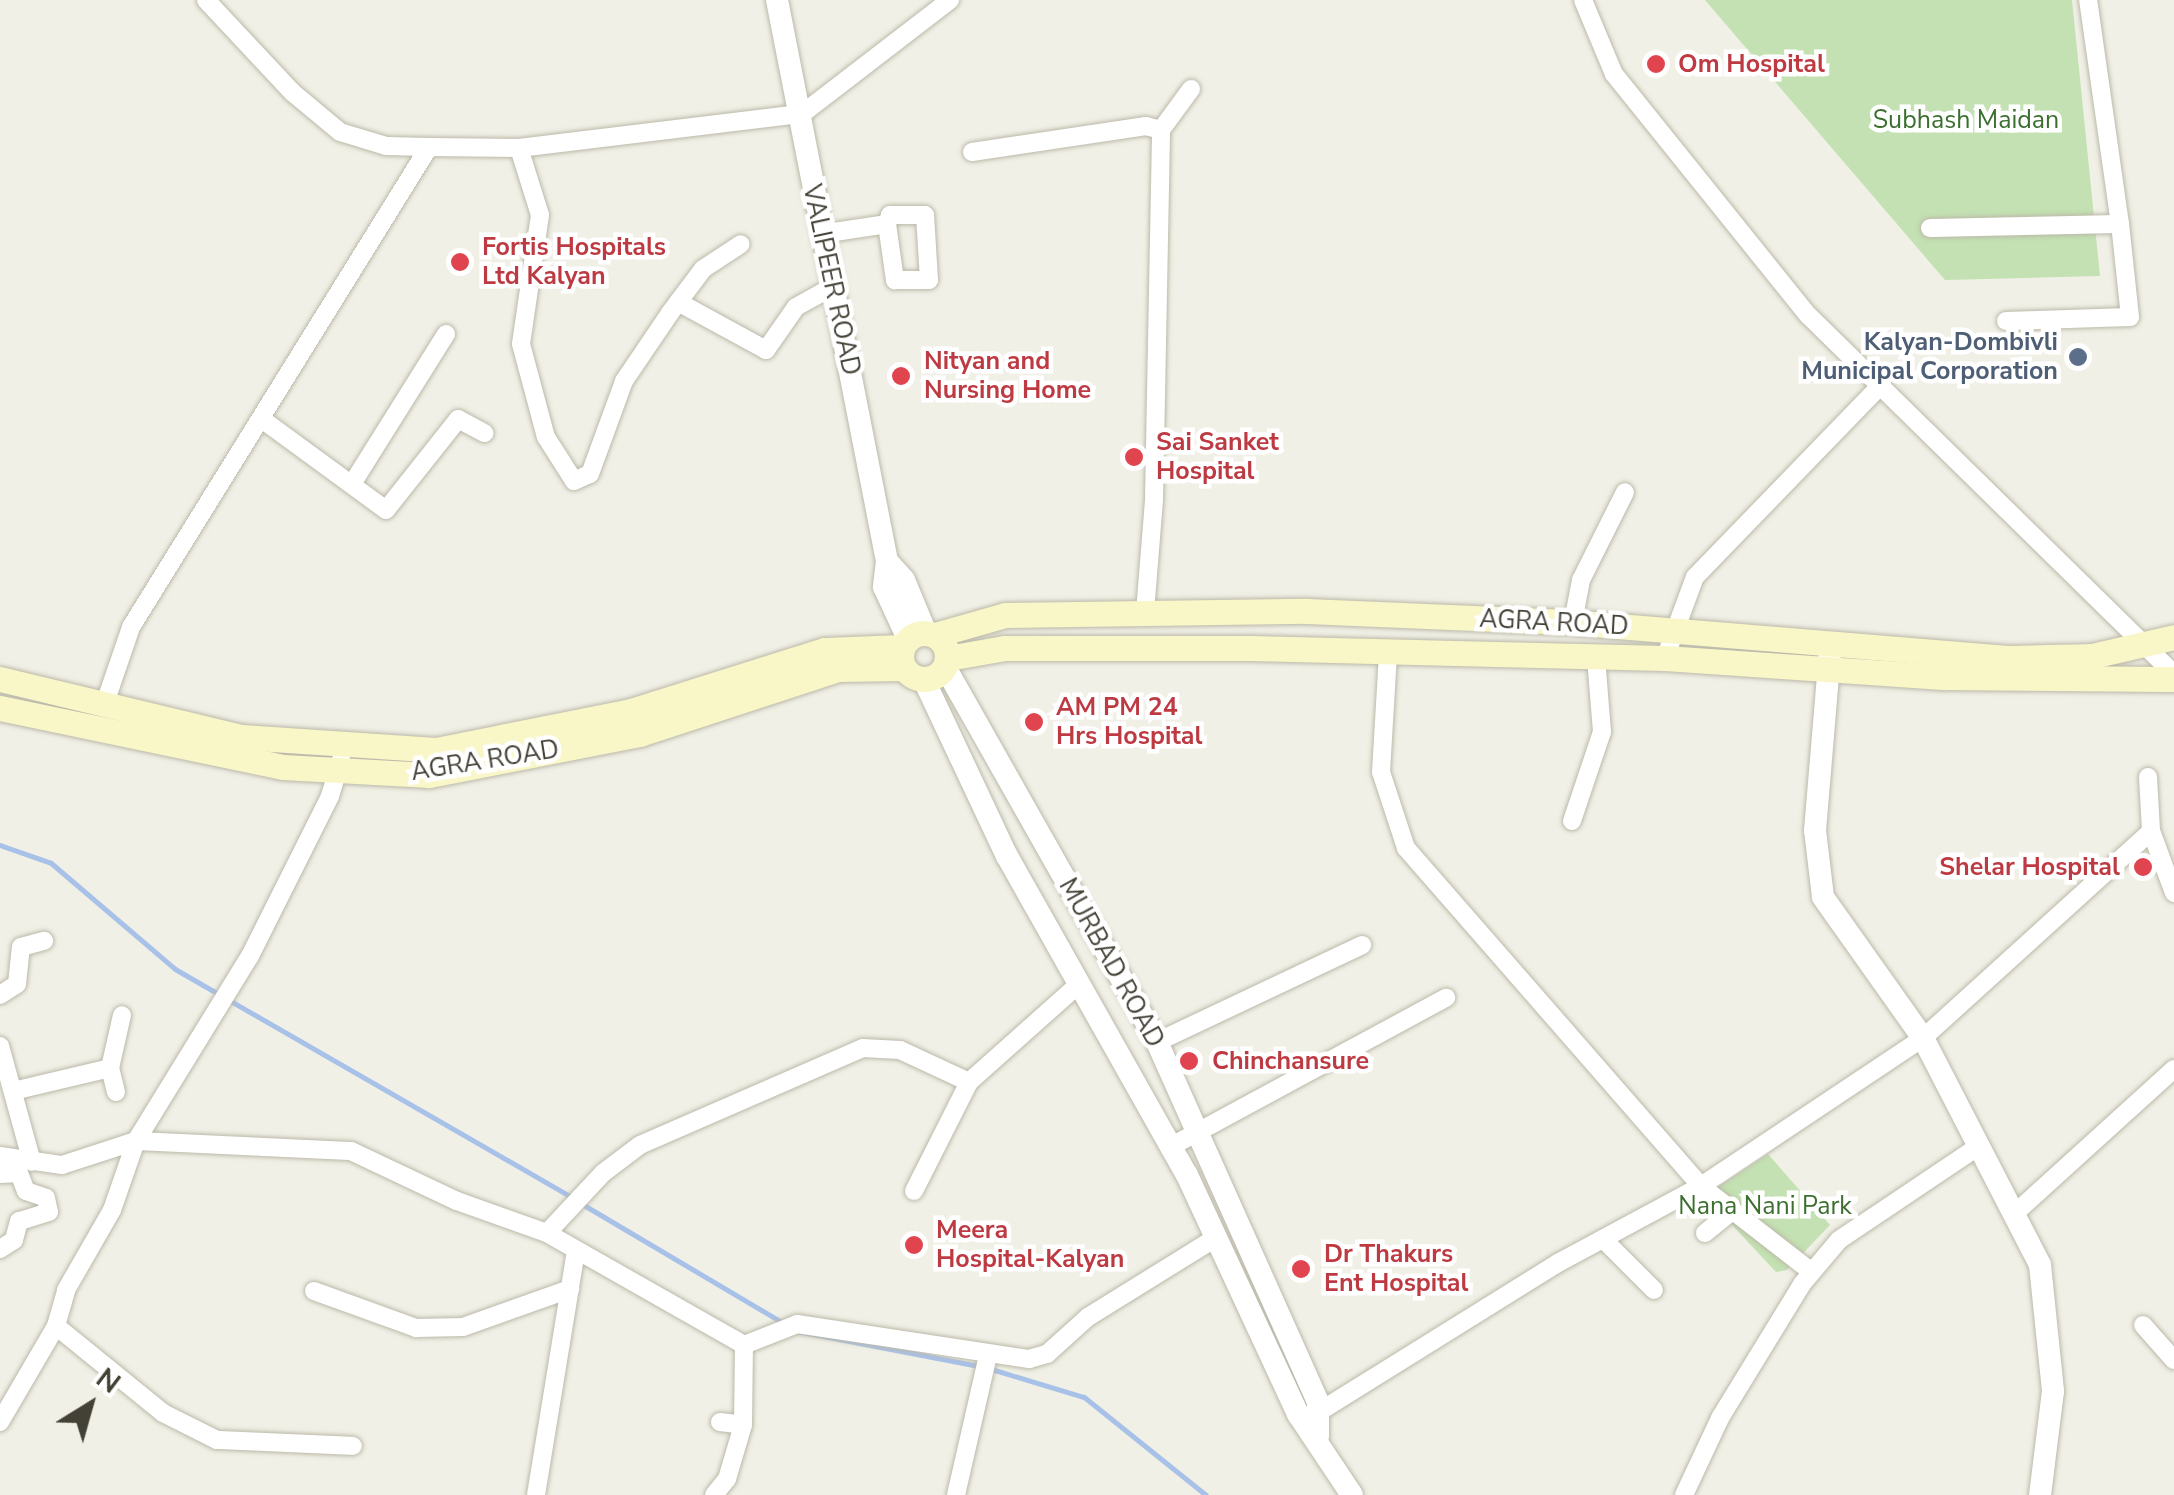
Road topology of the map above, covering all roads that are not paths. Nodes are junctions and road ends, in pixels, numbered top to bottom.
1 (206, 0) edge
2 (777, 0) edge
3 (950, 0) edge
4 (1583, 0) edge
5 (2088, 0) edge
6 (1191, 89) dead end
7 (802, 114) junction
8 (1161, 130) junction
9 (429, 147) junction
10 (519, 148) junction
11 (972, 152) dead end
12 (887, 224) dead end
13 (2120, 224) junction
14 (1930, 228) dead end
15 (820, 234) junction
16 (741, 244) dead end
17 (832, 287) junction
18 (678, 302) junction
19 (2006, 321) dead end
20 (446, 334) dead end
21 (1882, 384) junction
22 (263, 420) junction
23 (484, 433) dead end
24 (352, 484) junction
25 (1625, 492) dead end
26 (1145, 612) junction
27 (1574, 622) junction
28 (1677, 630) junction
29 (2174, 637) edge
30 (2147, 643) junction
31 (924, 653) junction
32 (1388, 654) junction
33 (1829, 656) junction
34 (1596, 657) junction
35 (1665, 658) junction
36 (2094, 666) junction
37 (2174, 677) edge
38 (0, 679) edge
39 (105, 703) junction
40 (0, 708) edge
41 (344, 744) junction
42 (339, 773) junction
43 (2148, 778) dead end
44 (1572, 821) dead end
45 (2152, 831) junction
46 (2174, 893) edge
47 (44, 941) dead end
48 (1362, 944) dead end
49 (1079, 984) junction
50 (0, 996) edge
51 (1446, 998) dead end
52 (122, 1015) dead end
53 (1923, 1038) junction
54 (1157, 1042) junction
55 (0, 1046) edge
56 (110, 1068) junction
57 (2174, 1069) edge
58 (969, 1082) junction
59 (12, 1092) junction
60 (116, 1092) dead end
61 (1200, 1133) junction
62 (136, 1141) junction
63 (1979, 1146) junction
64 (1170, 1148) junction
65 (0, 1156) edge
66 (32, 1162) junction
67 (0, 1174) edge
68 (1701, 1186) junction
69 (914, 1191) dead end
70 (1732, 1210) junction
71 (2014, 1214) junction
72 (547, 1233) junction
73 (1706, 1233) dead end
74 (1214, 1239) junction
75 (1603, 1239) junction
76 (0, 1249) edge
77 (576, 1250) junction
78 (1812, 1272) junction
79 (570, 1289) junction
80 (1654, 1290) dead end
81 (314, 1291) dead end
82 (2143, 1325) dead end
83 (56, 1326) junction
84 (753, 1340) junction
85 (988, 1354) junction
86 (2174, 1360) edge
87 (0, 1422) edge
88 (720, 1422) dead end
89 (1313, 1423) junction
90 (744, 1424) junction
91 (352, 1446) dead end
92 (536, 1495) edge
93 (714, 1495) edge
94 (956, 1495) edge
95 (1352, 1495) edge
96 (1684, 1495) edge
97 (2040, 1495) edge

1 - 9 street
2 - 7 street, VALIPEER ROAD
3 - 7 street
4 - 21 street
5 - 13 street
6 - 8 street
7 - 10 street
7 - 15 street, VALIPEER ROAD
8 - 11 street
8 - 26 street
9 - 10 street
9 - 22 street
10 - 18 street
12 - 15 street
13 - 14 street
13 - 19 street
15 - 17 street, VALIPEER ROAD
16 - 18 street
17 - 18 street
17 - 31 street, VALIPEER ROAD
20 - 24 street
21 - 28 street
21 - 30 street
22 - 24 street
22 - 39 street
23 - 24 street
25 - 27 street
26 - 27 main road, AGRA ROAD
26 - 31 main road, AGRA ROAD
27 - 28 main road, AGRA ROAD
28 - 33 main road, AGRA ROAD
28 - 35 street
29 - 30 main road, AGRA ROAD
30 - 36 main road, AGRA ROAD
30 - 37 street
31 - 32 main road, AGRA ROAD
31 - 41 main road, AGRA ROAD
31 - 42 main road, AGRA ROAD
31 - 49 street, MURBAD ROAD
31 - 54 street, MURBAD ROAD
32 - 34 main road, AGRA ROAD
32 - 68 street
33 - 35 main road, AGRA ROAD
33 - 36 main road, AGRA ROAD
33 - 53 street
34 - 35 main road, AGRA ROAD
34 - 44 street
36 - 37 main road, AGRA ROAD
38 - 39 main road, AGRA ROAD
39 - 41 main road, AGRA ROAD
40 - 42 main road, AGRA ROAD
41 - 42 street
42 - 62 street
43 - 45 street
45 - 46 street
45 - 53 street
47 - 50 street
48 - 54 street
49 - 58 street
49 - 64 street, MURBAD ROAD
51 - 61 street
52 - 56 street
53 - 63 street
53 - 68 street
54 - 61 street, MURBAD ROAD
55 - 59 street
56 - 59 street
56 - 60 street
57 - 71 street
58 - 69 street
58 - 72 street
59 - 66 street
61 - 64 street
61 - 89 street, MURBAD ROAD
62 - 66 street
62 - 72 street
62 - 83 street
63 - 71 street
63 - 78 street
64 - 74 street, MURBAD ROAD
65 - 66 street
67 - 76 street
68 - 70 street
68 - 75 street
70 - 73 street
70 - 78 street
71 - 97 street
72 - 77 street
74 - 85 street
74 - 89 street, MURBAD ROAD
75 - 80 street
75 - 89 street
77 - 79 street
77 - 84 street
78 - 96 street
79 - 81 street
79 - 92 street
82 - 86 street
83 - 87 street
83 - 91 street
84 - 85 street
84 - 90 street
85 - 94 street
88 - 90 street
89 - 95 street, MURBAD ROAD
90 - 93 street

